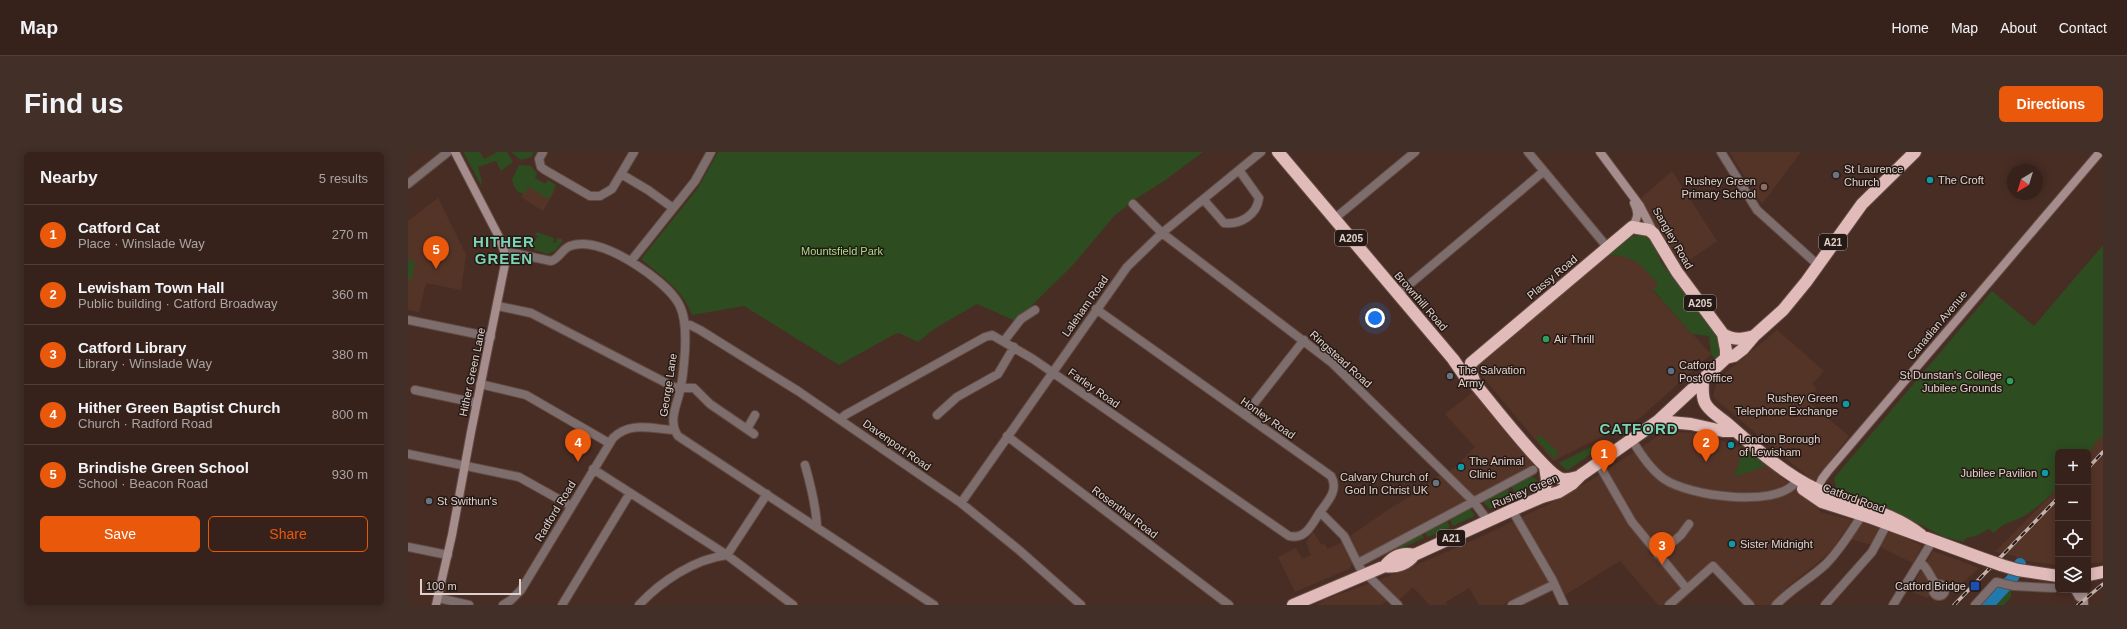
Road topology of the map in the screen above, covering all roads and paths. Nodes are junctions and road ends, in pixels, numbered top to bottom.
1 (448, 152) edge
2 (455, 152) edge
3 (543, 152) edge
4 (634, 152) edge
5 (711, 152) edge
6 (1261, 152) edge
7 (1278, 152) edge
8 (1415, 152) edge
9 (1528, 152) edge
10 (1600, 152) edge
11 (1721, 152) edge
12 (1915, 152) edge
13 (2100, 152) edge
14 (1239, 170) junction
15 (1544, 171) junction
16 (621, 174) junction
17 (408, 184) edge
18 (1630, 193) junction
19 (1204, 200) junction
20 (1133, 204) dead end
21 (673, 208) junction
22 (1334, 219) junction
23 (1632, 228) junction
24 (1162, 233) junction
25 (1654, 234) junction
26 (1608, 248) junction
27 (504, 251) junction
28 (631, 261) junction
29 (1818, 265) junction
30 (1398, 294) junction
31 (498, 306) junction
32 (1096, 309) junction
33 (1035, 310) dead end
34 (408, 320) edge
35 (686, 325) junction
36 (1722, 334) junction
37 (491, 336) junction
38 (1754, 336) junction
39 (1304, 340) junction
40 (1004, 341) junction
41 (1014, 347) junction
42 (1726, 358) junction
43 (1453, 359) junction
44 (1471, 363) junction
45 (1052, 372) junction
46 (1703, 380) junction
47 (480, 384) junction
48 (1475, 384) junction
49 (681, 388) junction
50 (412, 389) edge
51 (476, 404) junction
52 (756, 415) dead end
53 (937, 415) dead end
54 (1245, 415) junction
55 (841, 419) junction
56 (1658, 421) junction
57 (674, 430) junction
58 (1735, 431) junction
59 (1007, 436) junction
60 (1631, 439) junction
61 (609, 443) junction
62 (408, 454) edge
63 (1598, 463) junction
64 (465, 466) junction
65 (805, 466) dead end
66 (1545, 466) junction
67 (593, 469) junction
68 (1533, 470) dead end
69 (1788, 472) junction
70 (1578, 477) junction
71 (1796, 483) junction
72 (1818, 490) junction
73 (630, 493) junction
74 (767, 494) junction
75 (1542, 497) junction
76 (1474, 502) junction
77 (961, 504) junction
78 (571, 506) junction
79 (1844, 509) junction
80 (1512, 510) junction
81 (1864, 511) junction
82 (1320, 512) junction
83 (1488, 521) junction
84 (1689, 524) dead end
85 (1888, 524) junction
86 (818, 527) junction
87 (1921, 535) junction
88 (1933, 540) junction
89 (408, 547) edge
90 (448, 555) junction
91 (727, 555) junction
92 (1658, 555) junction
93 (1362, 561) dead end
94 (1920, 562) junction
95 (2103, 572) edge
96 (1366, 573) junction
97 (2091, 574) edge
98 (2055, 576) edge
99 (1936, 584) dead end
100 (1553, 586) junction
101 (1687, 588) junction
102 (2054, 588) dead end
103 (437, 601) edge
104 (469, 605) edge
105 (503, 605) edge
106 (562, 605) edge
107 (639, 605) edge
108 (792, 605) edge
109 (934, 605) edge
110 (1081, 605) edge
111 (1229, 605) edge
112 (1293, 605) edge
113 (1398, 605) edge
114 (1512, 605) edge
115 (1564, 605) edge
116 (1669, 605) edge
117 (1750, 605) edge
118 (1776, 605) edge
119 (1825, 605) edge
120 (1893, 605) edge
121 (1975, 605) edge

1 - 17 street
2 - 27 street, Hither Green Lane
3 - 16 street
4 - 16 street
5 - 21 street
6 - 14 street, Laleham Road
7 - 22 highway, Brownhill Road / A205
8 - 22 street
9 - 15 street
10 - 18 street, Sangley Road
11 - 29 street
12 - 29 highway, A21
13 - 72 street, Canadian Avenue
14 - 19 street, Laleham Road
14 - 19 street
15 - 26 street
15 - 30 street
16 - 21 street
18 - 23 street, Sangley Road
18 - 25 street, Sangley Road
19 - 24 street, Laleham Road
20 - 24 street, Ringstead Road
21 - 28 street
22 - 30 highway, Brownhill Road / A205
23 - 25 highway
23 - 26 highway, Plassy Road
24 - 32 street, Laleham Road
24 - 39 street, Ringstead Road
25 - 36 highway, Sangley Road / A205
26 - 44 highway, Plassy Road
27 - 28 street, George Lane
27 - 31 street, Hither Green Lane
28 - 35 street, George Lane
29 - 38 highway, A21
30 - 43 highway, Brownhill Road / A205
31 - 37 street, Hither Green Lane
31 - 49 street
32 - 45 street, Laleham Road
32 - 54 street, Honley Road
33 - 40 street
34 - 37 street
35 - 49 street, George Lane
35 - 55 street, Davenport Road
36 - 38 highway
36 - 42 highway, Sangley Road / A205
37 - 47 street, Hither Green Lane
38 - 42 highway, A21
39 - 54 street
39 - 76 street, Ringstead Road
40 - 41 street, Farley Road
40 - 55 street, Farley Road
41 - 45 street, Farley Road
41 - 53 street
42 - 46 highway, Rushey Green
43 - 44 highway
43 - 48 highway, Brownhill Road / A205
44 - 48 highway, A205
45 - 59 street, Laleham Road
45 - 82 street, Farley Road
46 - 56 highway, Rushey Green
46 - 58 highway, Catford Road
47 - 51 street, Hither Green Lane
47 - 61 street
48 - 66 highway, Brownhill Road / A205
49 - 52 street
49 - 57 street, George Lane
50 - 51 street
51 - 64 street, Hither Green Lane
54 - 82 street, Honley Road
55 - 77 street, Davenport Road
56 - 58 highway
56 - 60 highway, Rushey Green
57 - 61 street, Radford Road
57 - 74 street, George Lane
58 - 69 highway, Catford Road
59 - 77 street, Laleham Road
59 - 111 street, Rosenthal Road
60 - 63 highway, Rushey Green
60 - 71 street
61 - 67 street, Radford Road
62 - 64 street
63 - 70 highway, Rushey Green
63 - 92 street
64 - 78 street
64 - 90 street, Hither Green Lane
65 - 86 street
66 - 70 highway, Brownhill Road / A205
66 - 75 highway
67 - 73 street
67 - 78 street, Radford Road
68 - 76 street, Rushey Green
69 - 71 highway, Catford Road
69 - 72 highway, Catford Road
70 - 75 highway, Rushey Green / A21
71 - 79 highway, Catford Road
72 - 79 street
72 - 81 highway, Catford Road
73 - 91 street
73 - 106 street
74 - 86 street, George Lane
74 - 91 street
75 - 80 highway, Rushey Green / A21
76 - 83 street, Ringstead Road
76 - 93 street, Rushey Green
77 - 110 street, Davenport Road
78 - 105 street, Radford Road
79 - 81 highway, Catford Road
80 - 83 highway, Rushey Green / A21
80 - 100 street
81 - 85 highway, Catford Road
81 - 87 highway, Catford Road
81 - 118 street
82 - 96 street
83 - 96 highway, Rushey Green / A21
84 - 92 street
85 - 87 highway, Catford Road
85 - 119 street
86 - 109 street, George Lane
87 - 88 highway, Catford Road
88 - 94 street
88 - 98 highway, Catford Road, bridge
89 - 90 street
90 - 103 street, Hither Green Lane
91 - 107 street
91 - 108 street
92 - 101 street
94 - 99 street
94 - 120 street
95 - 97 highway
96 - 112 highway, Rushey Green / A21
96 - 113 street
100 - 114 street
100 - 115 street
101 - 116 street
101 - 117 street
102 - 121 street
103 - 104 street

